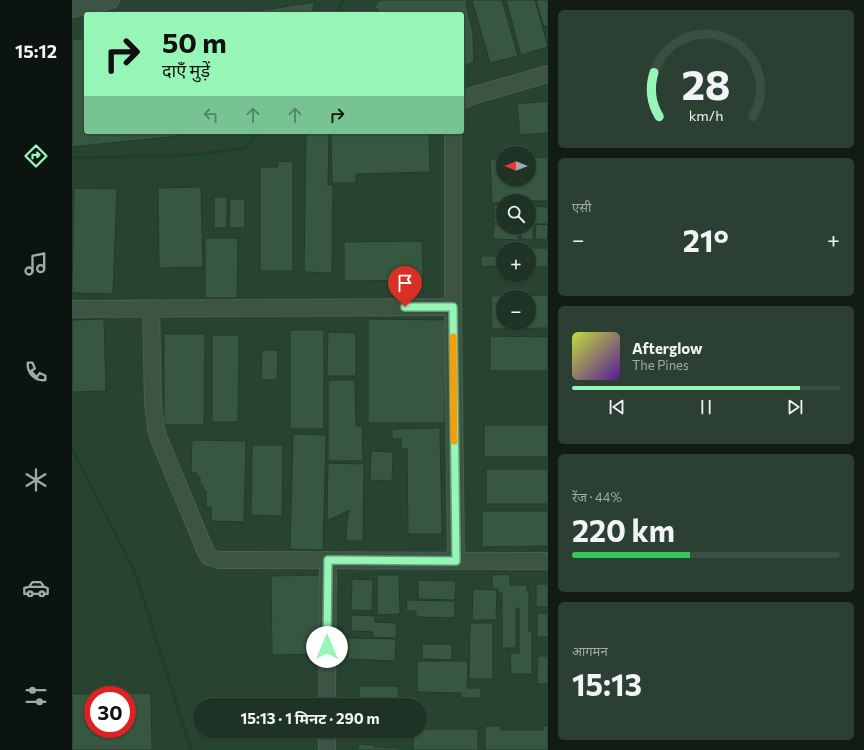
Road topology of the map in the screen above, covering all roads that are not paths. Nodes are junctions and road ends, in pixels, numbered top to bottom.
1 (112, 0) edge
2 (72, 9) edge
3 (548, 74) edge
4 (464, 99) edge
5 (453, 134) edge
6 (453, 307) junction
7 (72, 309) edge
8 (151, 309) junction
9 (328, 560) junction
10 (456, 561) junction
11 (548, 561) edge
12 (327, 698) edge
13 (327, 738) edge
14 (327, 750) edge

1 - 2 street
3 - 4 street
5 - 6 street
6 - 8 street
6 - 10 street
7 - 8 street
8 - 9 street
9 - 10 street
9 - 12 street
10 - 11 street
13 - 14 street

